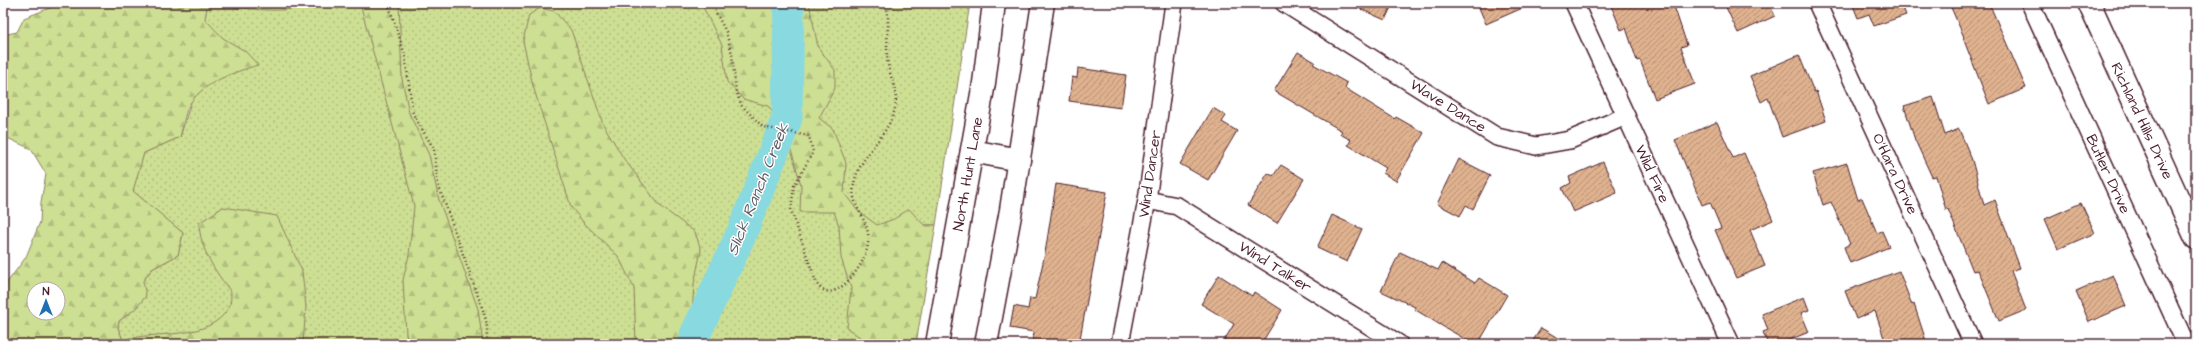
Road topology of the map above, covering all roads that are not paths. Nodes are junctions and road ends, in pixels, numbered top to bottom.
1 (994, 3) edge
2 (1043, 3) edge
3 (1174, 3) edge
4 (1284, 3) edge
5 (1574, 3) edge
6 (1817, 3) edge
7 (2030, 3) edge
8 (2089, 3) edge
9 (1626, 116) junction
10 (972, 151) junction
11 (1019, 160) junction
12 (1147, 200) junction
13 (2196, 238) edge
14 (937, 344) edge
15 (986, 344) edge
16 (1120, 344) edge
17 (1399, 344) edge
18 (1731, 344) edge
19 (1973, 344) edge
20 (2186, 344) edge

1 - 10 main road, North Hunt Lane
2 - 11 main road
3 - 12 street, Wind Dancer
4 - 9 street, Wave Dance
5 - 9 street, Wild Fire
6 - 19 street, O'Hara Drive
7 - 20 street, Butler Drive
8 - 13 main road, Richland Hills Drive
9 - 18 street, Wild Fire
10 - 11 main road
10 - 14 main road, North Hunt Lane
11 - 15 main road
12 - 16 street, Wind Dancer
12 - 17 street, Wind Talker

